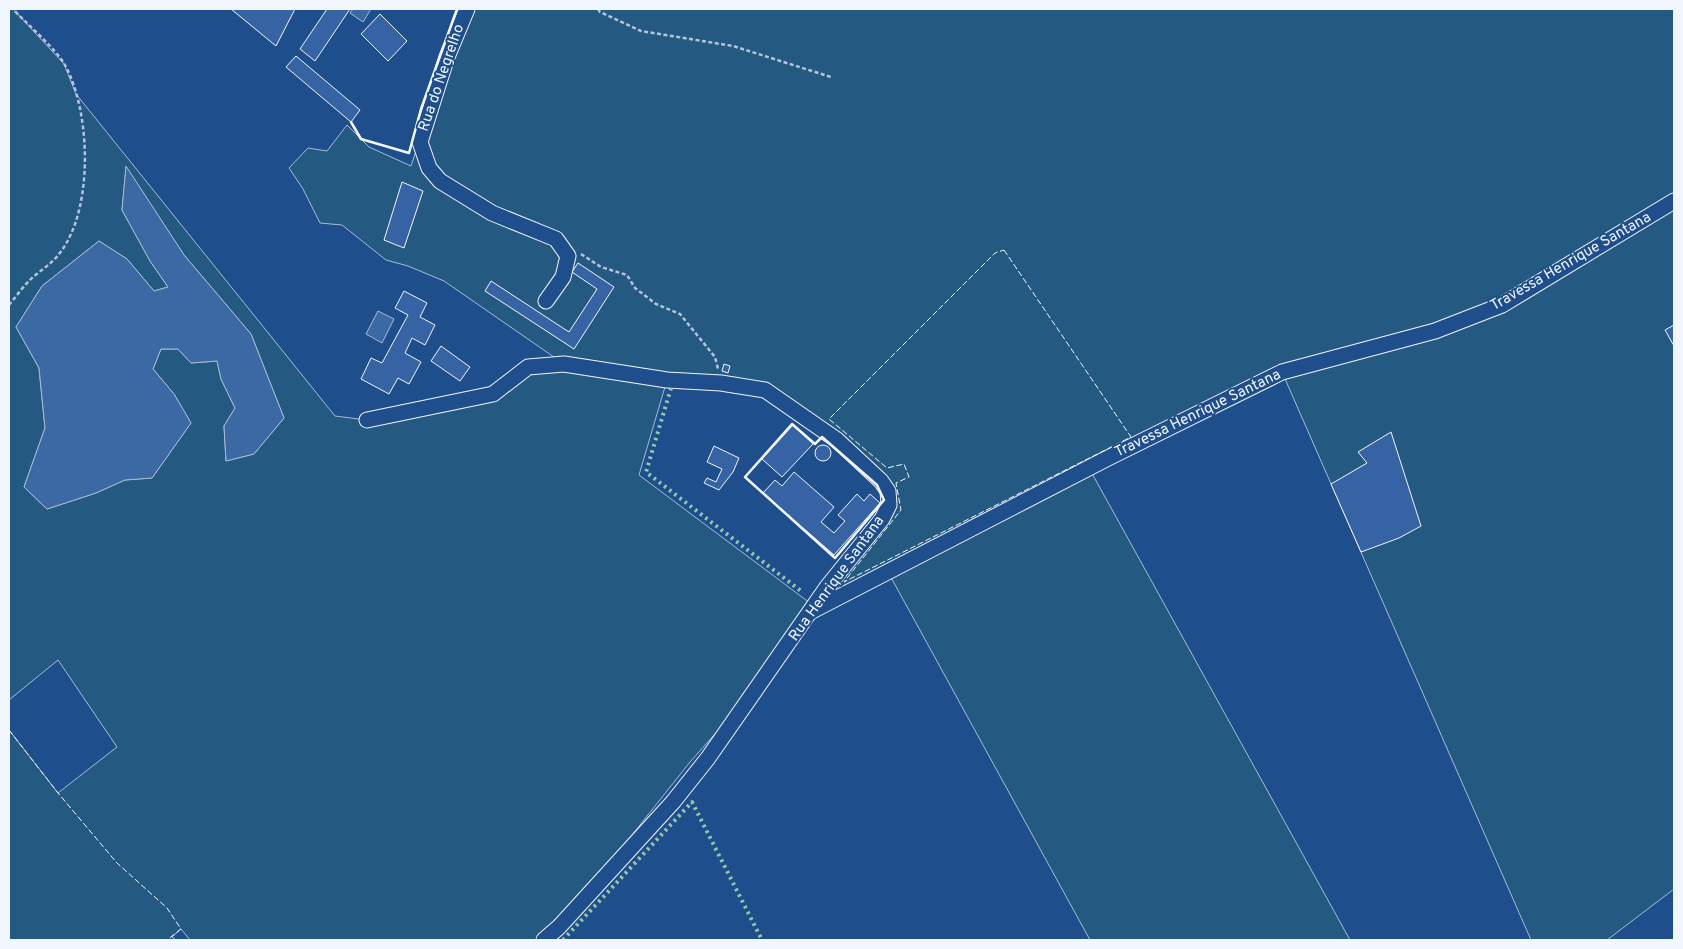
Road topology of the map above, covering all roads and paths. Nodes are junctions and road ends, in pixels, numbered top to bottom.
1 (14, 9) edge
2 (467, 9) edge
3 (598, 9) edge
4 (831, 77) dead end
5 (1674, 201) edge
6 (578, 253) dead end
7 (546, 301) dead end
8 (9, 305) edge
9 (721, 383) junction
10 (367, 420) dead end
11 (810, 612) junction
12 (544, 940) edge

1 - 8 path
2 - 7 street, Rua do Negrelho
3 - 4 path
5 - 11 street, Travessa Henrique Santana
6 - 9 path
9 - 10 street, Rua Henrique Santana
9 - 11 street, Rua Henrique Santana
11 - 12 street, Rua Henrique Santana

